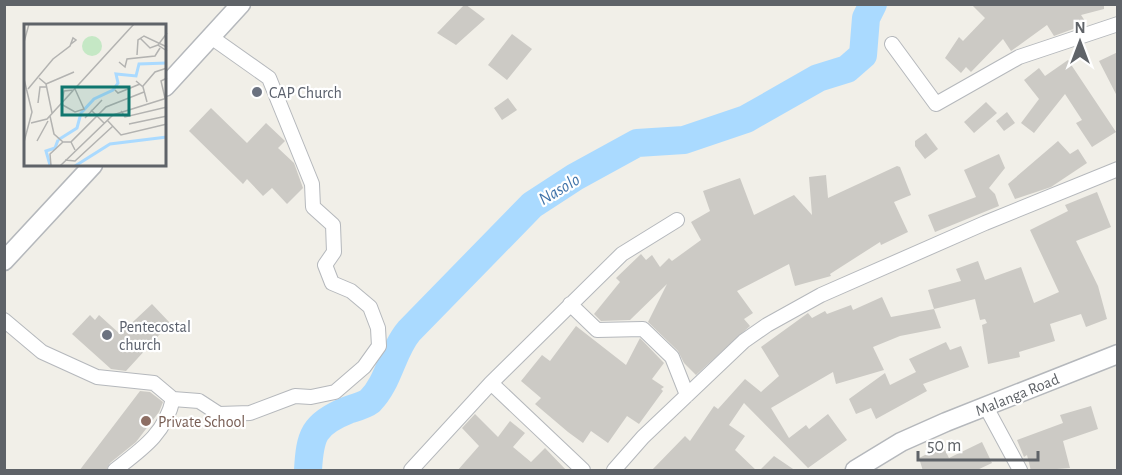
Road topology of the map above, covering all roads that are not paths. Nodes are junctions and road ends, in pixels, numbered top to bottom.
1 (241, 4) edge
2 (1118, 24) edge
3 (211, 37) junction
4 (892, 44) dead end
5 (166, 86) edge
6 (92, 166) edge
7 (1118, 169) edge
8 (677, 220) dead end
9 (4, 261) edge
10 (570, 304) junction
11 (4, 320) edge
12 (1118, 354) edge
13 (491, 383) junction
14 (687, 395) junction
15 (173, 399) junction
16 (986, 406) junction
17 (115, 471) edge
18 (411, 471) edge
19 (583, 471) edge
20 (614, 471) edge
21 (855, 471) edge
22 (1020, 471) edge

1 - 3 street
2 - 4 street
3 - 5 street
3 - 15 street
6 - 9 street
7 - 14 street
8 - 10 street
10 - 13 street
10 - 14 street
11 - 15 street
12 - 16 street, Malanga Road
13 - 18 street
13 - 19 street
14 - 20 street
15 - 17 street
16 - 21 street, Malanga Road
16 - 22 street

